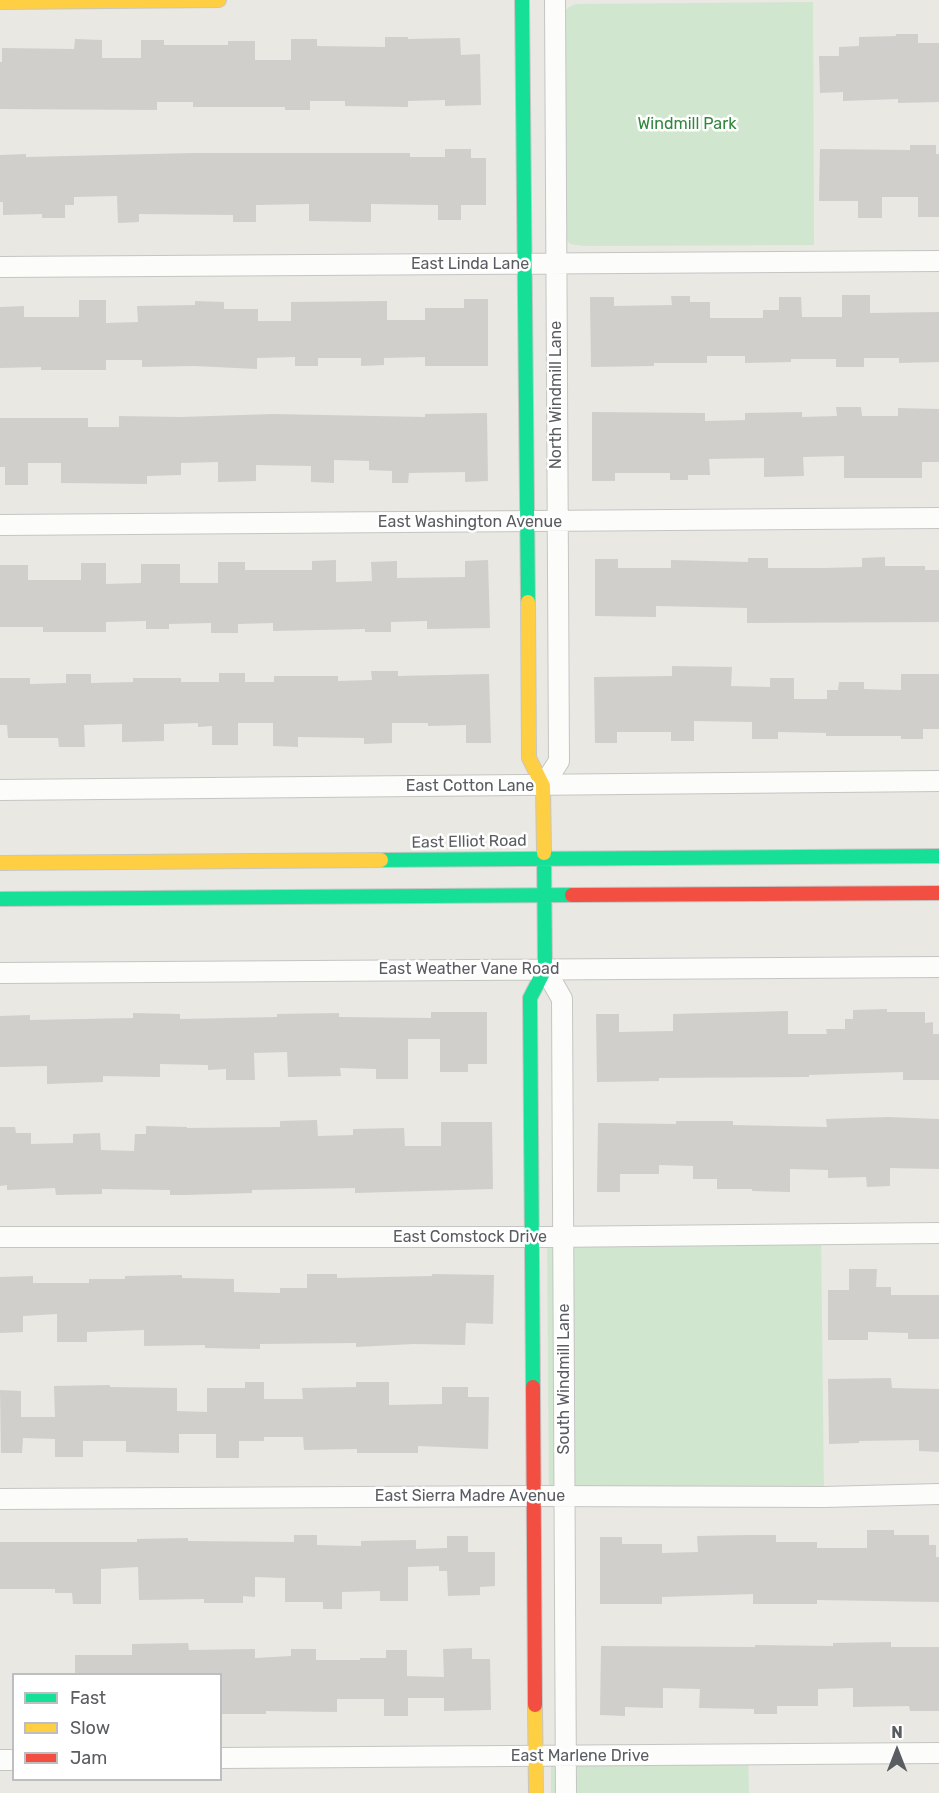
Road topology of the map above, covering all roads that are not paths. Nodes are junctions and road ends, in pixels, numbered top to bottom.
1 (219, 0) edge
2 (522, 0) edge
3 (555, 0) edge
4 (0, 2) edge
5 (939, 261) edge
6 (526, 264) junction
7 (555, 264) junction
8 (0, 267) edge
9 (939, 518) edge
10 (528, 521) junction
11 (556, 521) junction
12 (0, 525) edge
13 (939, 780) edge
14 (543, 786) junction
15 (0, 790) edge
16 (939, 856) edge
17 (544, 858) junction
18 (0, 863) edge
19 (544, 877) joint
20 (939, 892) edge
21 (544, 896) junction
22 (0, 899) edge
23 (939, 968) edge
24 (545, 969) junction
25 (0, 973) edge
26 (939, 1233) edge
27 (0, 1237) edge
28 (532, 1237) junction
29 (562, 1237) junction
30 (939, 1494) edge
31 (534, 1496) junction
32 (564, 1496) junction
33 (0, 1499) edge
34 (939, 1753) edge
35 (536, 1757) junction
36 (566, 1757) junction
37 (222, 1758) edge
38 (536, 1793) edge
39 (566, 1793) edge

1 - 4 street
2 - 6 street, North Windmill Lane
3 - 7 street, North Windmill Lane
5 - 7 street, East Linda Lane
6 - 7 street, East Linda Lane
6 - 8 street, East Linda Lane
6 - 10 street, North Windmill Lane
7 - 11 street, North Windmill Lane
9 - 11 street, East Washington Avenue
10 - 11 street, East Washington Avenue
10 - 12 street, East Washington Avenue
10 - 14 street, North Windmill Lane
11 - 14 street, North Windmill Lane
13 - 14 street, East Cotton Lane
14 - 15 street, East Cotton Lane
14 - 17 street, North Windmill Lane
16 - 17 street, East Elliot Road
17 - 18 street, East Elliot Road
17 - 19 street, North Windmill Lane
19 - 21 street, South Windmill Lane
20 - 21 street
21 - 22 street
21 - 24 street, South Windmill Lane
23 - 24 street, East Weather Vane Road
24 - 25 street, East Weather Vane Road
24 - 28 street, South Windmill Lane
24 - 29 street, South Windmill Lane
26 - 29 street, East Comstock Drive
27 - 28 street, East Comstock Drive
28 - 29 street, East Comstock Drive
28 - 31 street, South Windmill Lane
29 - 32 street, South Windmill Lane
30 - 32 street, East Sierra Madre Avenue
31 - 32 street, East Sierra Madre Avenue
31 - 33 street, East Sierra Madre Avenue
31 - 35 street, South Windmill Lane
32 - 36 street, South Windmill Lane
34 - 36 street, East Marlene Drive
35 - 36 street, East Marlene Drive
35 - 37 street, East Marlene Drive
35 - 38 street, South Windmill Lane
36 - 39 street, South Windmill Lane

